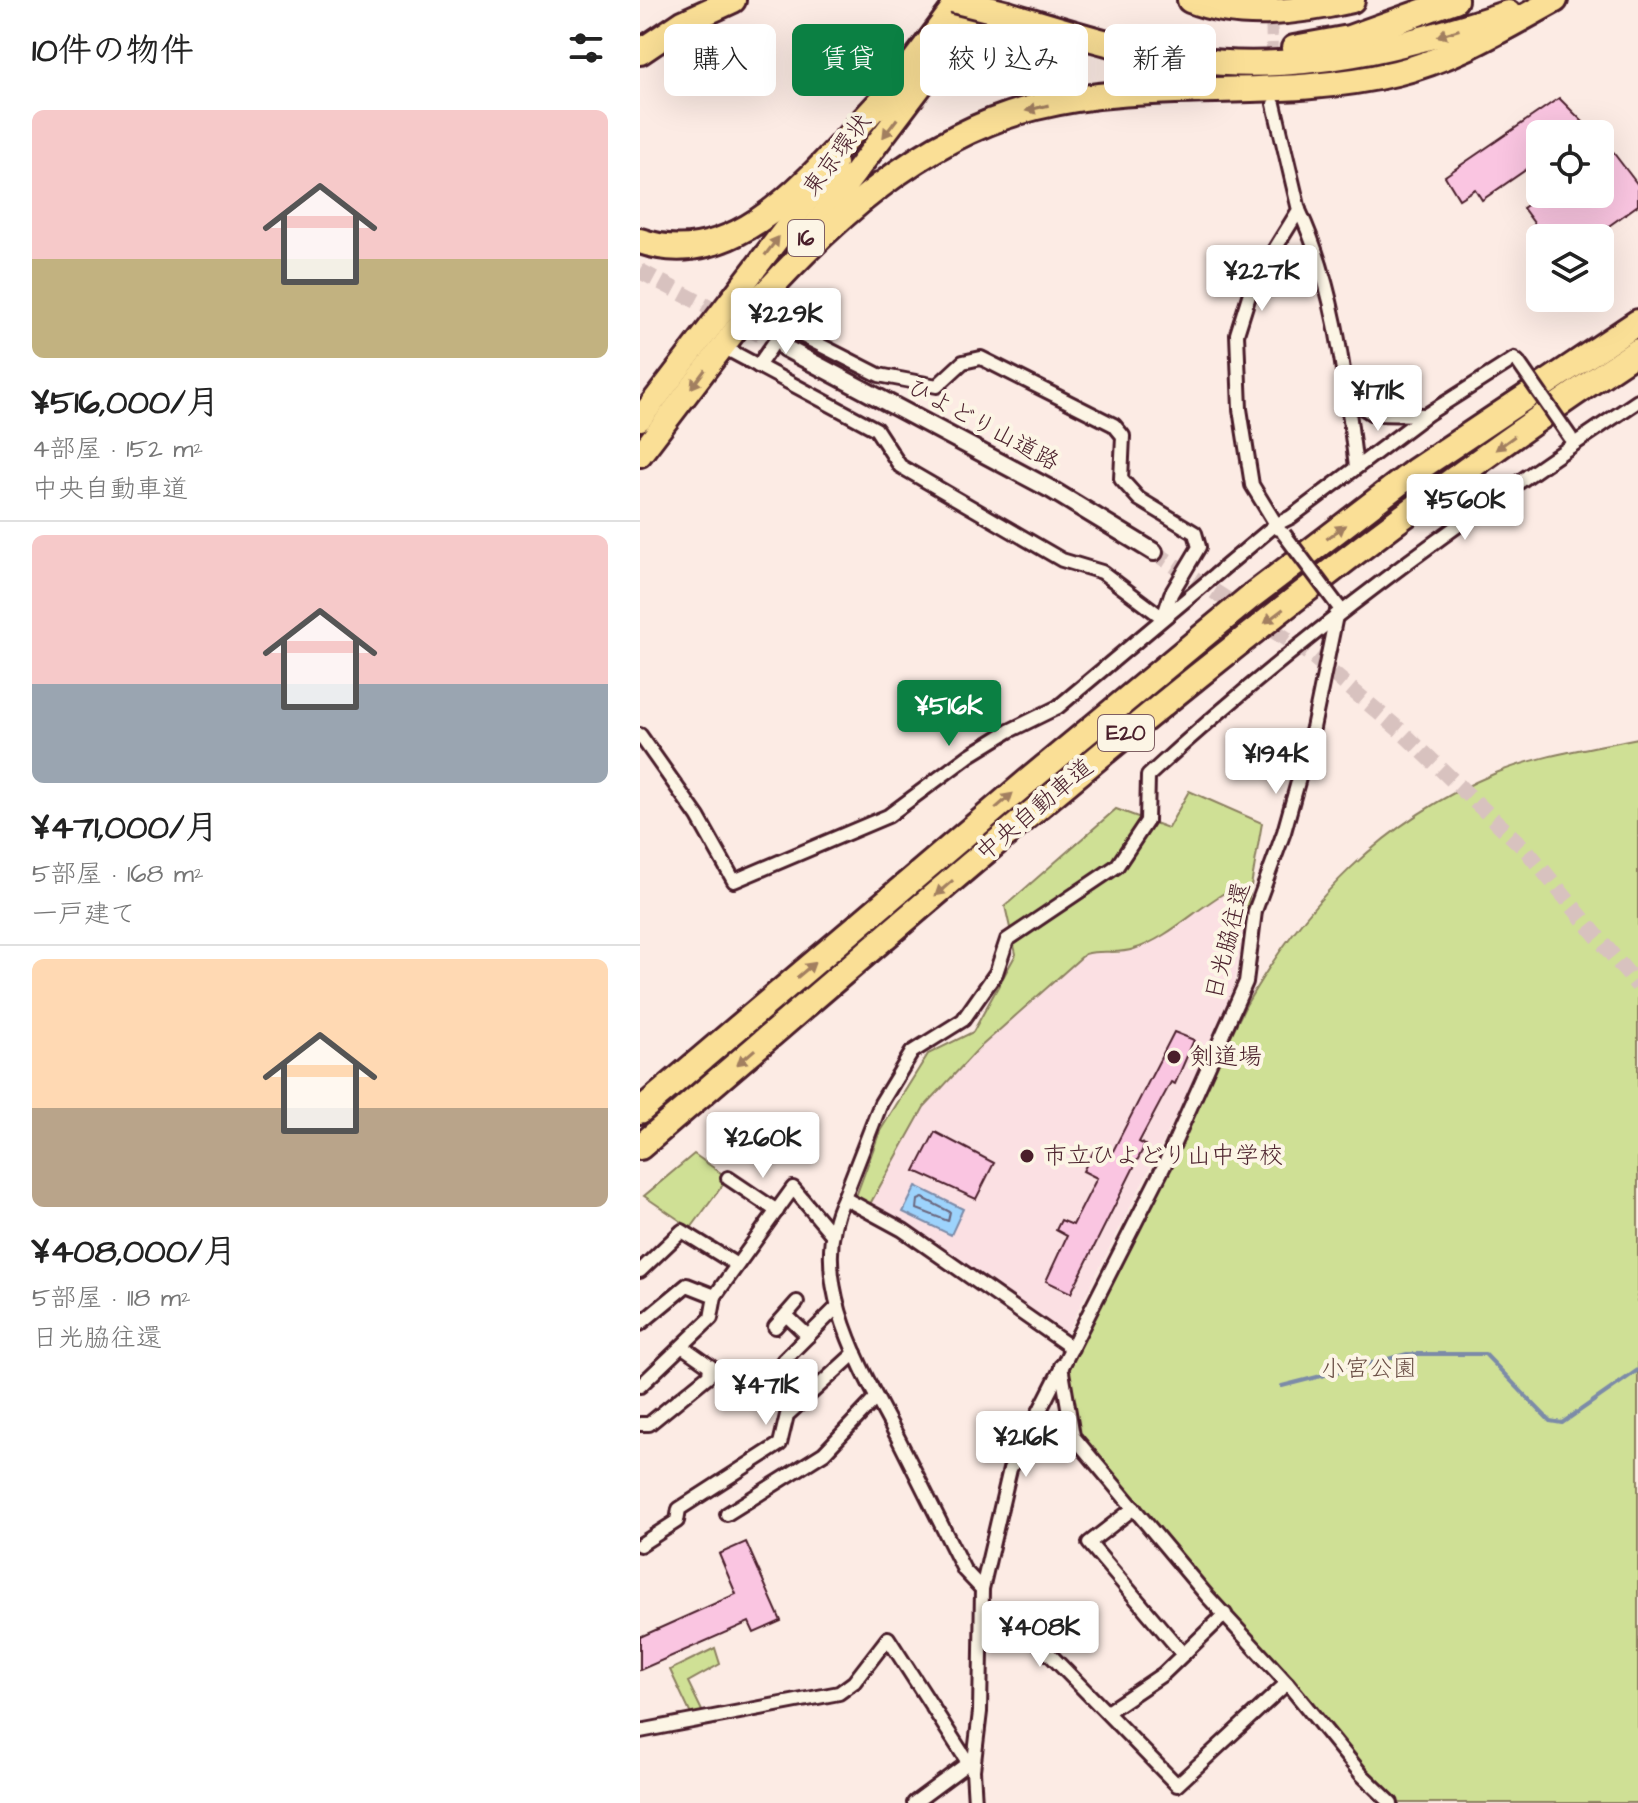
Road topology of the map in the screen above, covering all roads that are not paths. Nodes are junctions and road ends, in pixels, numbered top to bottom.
1 (693, 0) edge
2 (733, 0) edge
3 (953, 0) edge
4 (959, 0) edge
5 (986, 0) edge
6 (1190, 0) edge
7 (1352, 0) edge
8 (1455, 0) edge
9 (1549, 0) edge
10 (1555, 0) edge
11 (1009, 5) edge
12 (640, 31) edge
13 (640, 52) edge
14 (904, 73) edge
15 (886, 96) edge
16 (886, 96) edge
17 (1274, 104) tunnel mouth
18 (1299, 210) junction
19 (640, 241) edge
20 (753, 307) junction
21 (1638, 319) edge
22 (785, 327) junction
23 (723, 347) junction
24 (785, 348) tunnel mouth
25 (1638, 351) edge
26 (758, 366) junction
27 (1347, 398) junction
28 (1638, 401) edge
29 (1426, 415) junction
30 (640, 419) edge
31 (1572, 440) junction
32 (640, 455) edge
33 (1356, 467) junction
34 (1279, 530) junction
35 (1154, 552) tunnel mouth
36 (1338, 610) junction
37 (1163, 618) junction
38 (640, 735) edge
39 (640, 1111) edge
40 (640, 1147) edge
41 (728, 1178) dead end
42 (844, 1198) junction
43 (777, 1211) junction
44 (830, 1232) junction
45 (737, 1265) junction
46 (640, 1271) edge
47 (715, 1296) junction
48 (797, 1302) dead end
49 (838, 1306) junction
50 (786, 1315) junction
51 (640, 1324) edge
52 (775, 1327) dead end
53 (808, 1336) junction
54 (683, 1347) junction
55 (1072, 1348) junction
56 (855, 1353) junction
57 (783, 1361) dead end
58 (1061, 1366) junction
59 (640, 1386) edge
60 (876, 1398) junction
61 (640, 1424) edge
62 (1134, 1508) junction
63 (727, 1514) dead end
64 (640, 1545) edge
65 (982, 1589) junction
66 (982, 1610) junction
67 (1225, 1614) junction
68 (1183, 1654) junction
69 (1287, 1683) junction
70 (1107, 1712) junction
71 (640, 1731) edge
72 (970, 1766) junction
73 (914, 1803) edge
74 (975, 1803) edge
75 (1391, 1803) edge

1 - 12 highway
2 - 13 highway
3 - 11 highway, bridge
4 - 14 highway, 東京環状 / 16
5 -> 20 highway, 東京環状 / 16
6 - 7 highway
8 - 11 highway
9 -> 11 highway
10 -> 20 highway
15 - 19 highway
30 -> 16 highway, 東京環状 / 16
17 - 18 street
18 - 27 street
18 - 34 street
20 - 22 street
20 - 23 highway, 東京環状 / 16
39 -> 21 highway, 中央自動車道 / E20
22 - 26 street
22 - 37 street
23 - 26 street
23 -> 32 highway, 東京環状 / 16
24 - 35 street, ひよどり山道路
25 -> 40 highway, 中央自動車道 / E20
26 - 37 street
27 - 29 street
27 - 33 street
28 - 31 street
29 - 31 street, bridge
29 - 33 street
31 - 36 street
33 - 34 street
34 - 36 street, bridge
34 - 37 street
36 - 42 street
36 - 55 street, 日光脇往還
37 - 38 street
41 - 43 street
42 - 44 street
42 - 55 street
43 - 44 street
43 - 45 street
44 - 49 street
45 - 46 street
45 - 47 street
47 - 51 street
47 - 54 street
48 - 50 street
49 - 53 street
49 - 56 street
50 - 52 street
50 - 53 street
53 - 57 street
54 - 59 street
54 - 61 street
55 - 58 street, 日光脇往還
56 - 60 street
56 - 64 street
58 - 62 street
58 - 65 street
60 - 63 street
60 - 65 street
62 - 67 street
62 - 68 street
65 - 66 street
66 - 70 street
66 - 72 street
67 - 68 street
67 - 69 street
68 - 70 street
69 - 70 street
69 - 75 street
71 - 72 street
72 - 73 street
72 - 74 street

